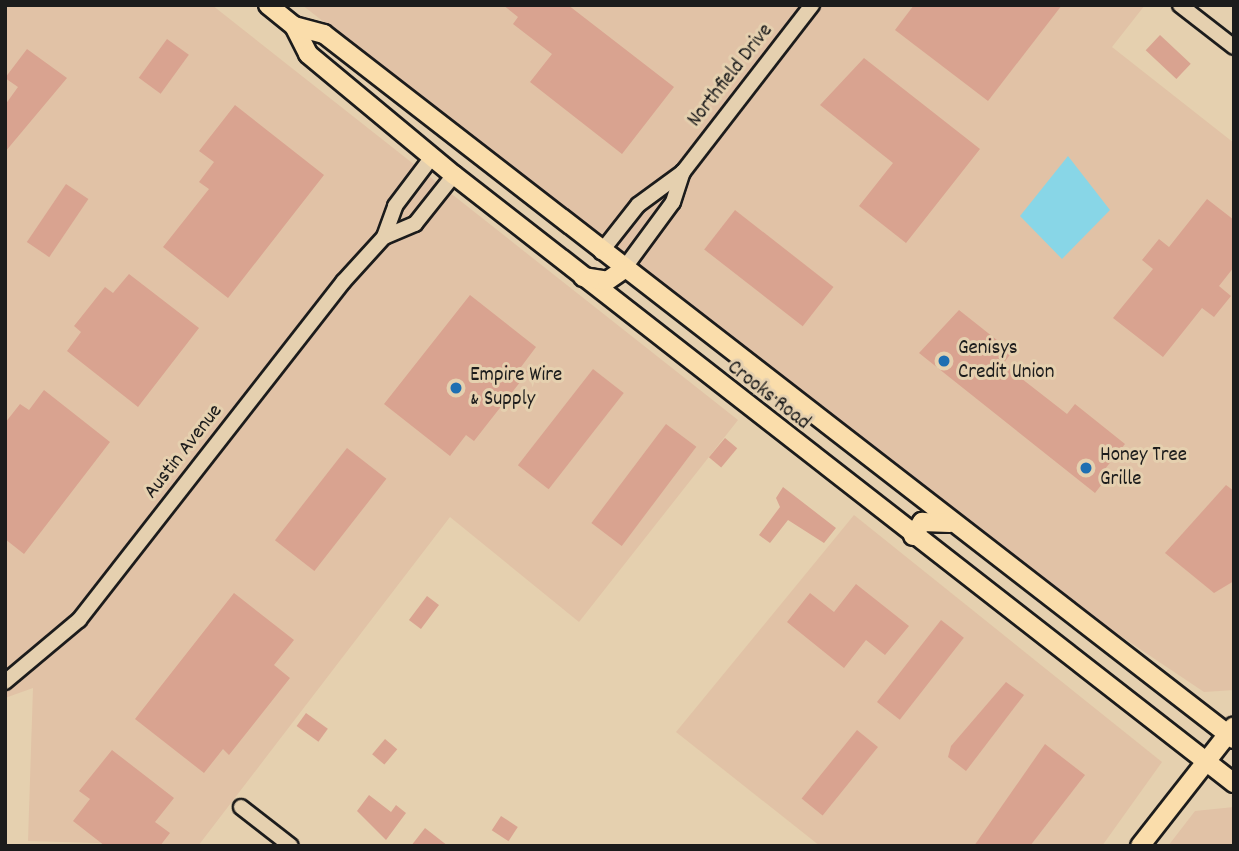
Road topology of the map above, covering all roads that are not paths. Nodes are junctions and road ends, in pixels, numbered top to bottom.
1 (268, 5) edge
2 (812, 5) edge
3 (1180, 5) edge
4 (294, 26) junction
5 (1234, 47) edge
6 (476, 154) junction
7 (432, 157) junction
8 (683, 172) junction
9 (454, 175) junction
10 (384, 237) junction
11 (600, 252) junction
12 (623, 270) junction
13 (579, 276) junction
14 (714, 340) junction
15 (677, 353) junction
16 (953, 524) junction
17 (913, 536) junction
18 (5, 682) edge
19 (1175, 694) junction
20 (1143, 712) junction
21 (1232, 733) edge
22 (1206, 760) junction
23 (1234, 783) edge
24 (241, 807) dead end
25 (291, 846) edge
26 (1140, 846) edge

1 - 4 main road, Crooks Road
2 - 8 street, Northfield Drive
3 - 5 street
4 - 6 main road, Crooks Road
4 - 7 main road, Crooks Road
6 - 7 main road
6 - 11 main road, Crooks Road
7 - 9 main road, Crooks Road
7 - 10 street, Austin Avenue
8 - 11 street, Northfield Drive
8 - 12 street, Northfield Drive
9 - 10 street, Austin Avenue
9 - 13 main road, Crooks Road
10 - 18 street, Austin Avenue
11 - 12 main road, Crooks Road
12 - 13 main road
12 - 14 main road, Crooks Road
13 - 15 main road, Crooks Road
14 - 15 main road
14 - 16 main road, Crooks Road
15 - 17 main road, Crooks Road
16 - 17 main road
16 - 19 main road, Crooks Road
17 - 20 main road, Crooks Road
19 - 20 main road
19 - 21 main road, Crooks Road
20 - 22 main road, Crooks Road
21 - 22 main road
22 - 23 main road, Crooks Road
22 - 26 main road
24 - 25 street

